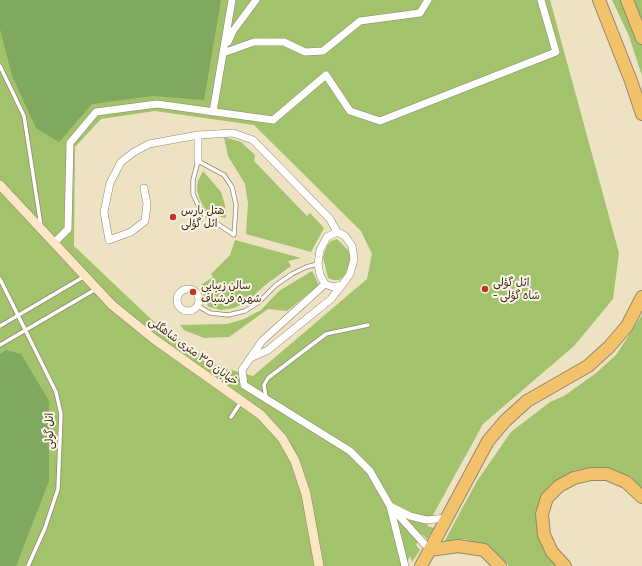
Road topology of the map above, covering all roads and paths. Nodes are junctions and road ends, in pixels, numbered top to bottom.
1 (232, 0) edge
2 (237, 0) edge
3 (256, 0) edge
4 (428, 0) edge
5 (541, 0) edge
6 (599, 0) edge
7 (627, 0) edge
8 (228, 22) junction
9 (642, 38) edge
10 (223, 53) junction
11 (0, 66) edge
12 (213, 112) junction
13 (642, 114) edge
14 (198, 135) junction
15 (198, 161) junction
16 (0, 185) edge
17 (144, 188) dead end
18 (42, 230) junction
19 (337, 232) junction
20 (54, 243) junction
21 (318, 264) junction
22 (85, 276) junction
23 (0, 279) edge
24 (325, 284) junction
25 (342, 285) junction
26 (97, 288) junction
27 (642, 297) edge
28 (198, 306) dead end
29 (18, 317) junction
30 (368, 325) dead end
31 (0, 326) edge
32 (25, 332) junction
33 (0, 345) edge
34 (250, 358) junction
35 (266, 398) junction
36 (241, 402) junction
37 (231, 417) dead end
38 (642, 497) edge
39 (390, 506) junction
40 (447, 518) junction
41 (430, 550) junction
42 (28, 566) edge
43 (319, 566) edge
44 (405, 566) edge
45 (421, 566) edge
46 (500, 566) edge
47 (565, 566) edge

1 - 8 street
2 - 8 street
3 - 10 street
4 - 10 street
5 - 12 street
6 - 13 highway
7 - 9 highway
8 - 10 street
10 - 12 street
11 - 18 lane
12 - 20 street
14 - 15 street
14 - 17 street
14 - 19 street
15 - 15 lane
16 - 18 street, خیابان ۳۵ متری شاهگلی
18 - 20 street, خیابان ۳۵ متری شاهگلی
19 - 21 street
19 - 25 street
20 - 22 street, خیابان ۳۵ متری شاهگلی
21 - 24 street
21 - 28 lane
22 - 26 street, خیابان ۳۵ متری شاهگلی
22 - 29 lane
23 - 29 lane, ائل گولی
24 - 25 street
24 - 34 street
25 - 34 street
26 - 32 lane
26 - 36 street, خیابان ۳۵ متری شاهگلی
27 - 40 highway
29 - 31 lane
29 - 32 lane, ائل گولی
30 - 35 lane
32 - 33 lane
32 - 42 lane, ائل گولی
34 - 35 street
35 - 39 street
36 - 37 lane
36 - 43 street, خیابان ۳۵ متری شاهگلی
38 - 47 highway
39 - 40 street
39 - 41 street
39 - 44 street
40 - 41 highway
41 - 45 highway
41 - 46 highway

